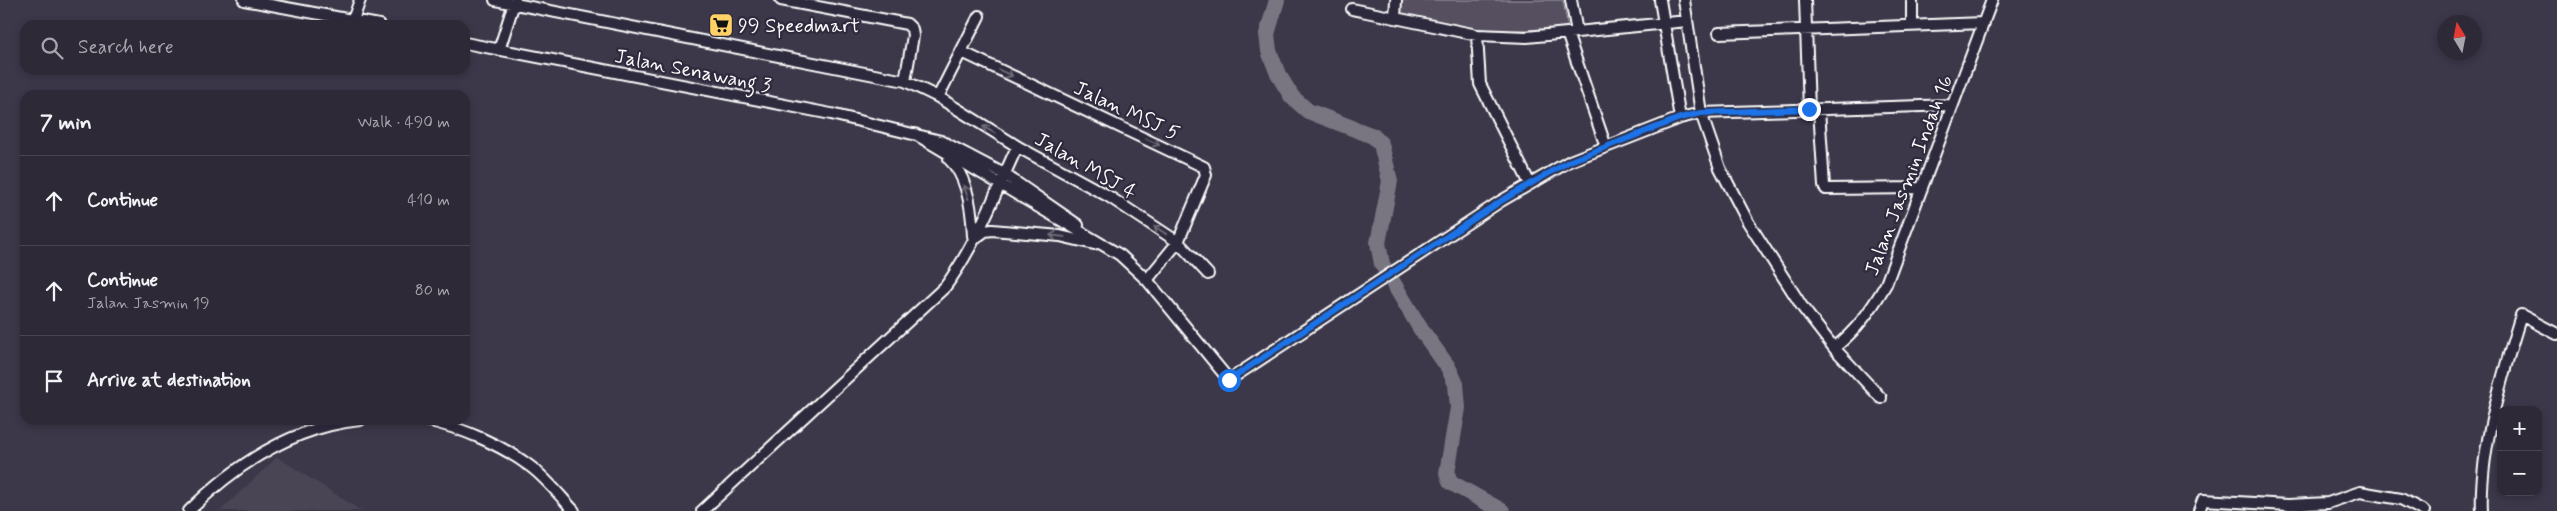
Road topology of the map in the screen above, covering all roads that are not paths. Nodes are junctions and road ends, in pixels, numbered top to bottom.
1 (244, 0) edge
2 (360, 0) edge
3 (496, 0) edge
4 (781, 0) edge
5 (1396, 0) edge
6 (1571, 0) edge
7 (1660, 0) edge
8 (1684, 0) edge
9 (1805, 0) edge
10 (1912, 0) edge
11 (1992, 0) edge
12 (515, 2) edge
13 (1352, 9) dead end
14 (979, 16) dead end
15 (1395, 18) junction
16 (353, 20) joint
17 (1688, 21) junction
18 (1662, 23) junction
19 (1984, 23) junction
20 (1912, 26) junction
21 (1806, 30) junction
22 (1572, 32) junction
23 (1719, 33) dead end
24 (1477, 35) junction
25 (470, 44) edge
26 (499, 50) junction
27 (962, 52) junction
28 (905, 81) junction
29 (938, 97) junction
30 (1953, 105) junction
31 (1814, 109) junction
32 (1701, 113) junction
33 (1680, 118) junction
34 (915, 134) junction
35 (1017, 146) junction
36 (1606, 147) junction
37 (937, 148) junction
38 (1004, 174) junction
39 (1530, 184) junction
40 (999, 185) junction
41 (1922, 188) junction
42 (1087, 235) junction
43 (974, 240) junction
44 (1178, 242) junction
45 (1120, 255) junction
46 (1208, 274) dead end
47 (1147, 280) junction
48 (2557, 334) edge
49 (1834, 348) junction
50 (1881, 398) dead end
51 (328, 425) edge
52 (448, 425) edge
53 (2329, 507) edge
54 (189, 511) edge
55 (574, 511) edge
56 (702, 511) edge
57 (2199, 511) edge
58 (2424, 511) edge
59 (2482, 511) edge

1 - 16 street
2 - 16 street
3 - 12 street, Jalan MSJ 4
4 - 28 street
5 - 15 street
6 - 22 street
7 - 18 street
8 - 17 street
9 - 21 street
10 - 20 street
11 - 19 street, Jalan Jasmin Indah 16
12 - 26 street
12 - 28 street, Jalan MSJ 4
13 - 15 street
14 - 27 street
15 - 24 street
17 - 18 street
17 - 32 street
18 - 22 street
18 - 33 street
19 - 20 street
19 - 30 street, Jalan Jasmin Indah 16
20 - 21 street
21 - 23 street
21 - 31 street
22 - 24 street
22 - 36 street
24 - 39 street
25 - 26 street, Jalan Senawang 3
26 - 34 street, Jalan Senawang 3
27 - 29 street
27 -> 44 street, Jalan MSJ 5
28 - 29 street, Jalan MSJ 4
35 -> 29 street, Jalan MSJ 4
30 - 31 street
30 - 41 street, Jalan Jasmin Indah 16
31 - 32 street
31 - 41 street
32 - 33 street
32 - 49 street
33 - 36 street
34 - 37 street, Jalan Senawang 3
34 - 38 street, Jalan Senawang 3
35 - 38 street
44 -> 35 street, Jalan MSJ 4
36 - 39 street
37 - 40 street, Jalan Senawang 3
43 -> 37 street
38 - 40 street
38 - 42 street, Jalan Senawang 3
39 - 47 street
40 - 42 street, Jalan Senawang 3
40 - 43 street
41 - 49 street, Jalan Jasmin Indah 16
42 - 45 street
45 -> 43 street
43 - 56 street
44 - 46 street, Jalan MSJ 4
44 - 47 street
45 - 47 street
48 - 59 street
49 - 50 street
51 - 54 street
52 - 55 street
53 - 57 street
53 - 58 street

